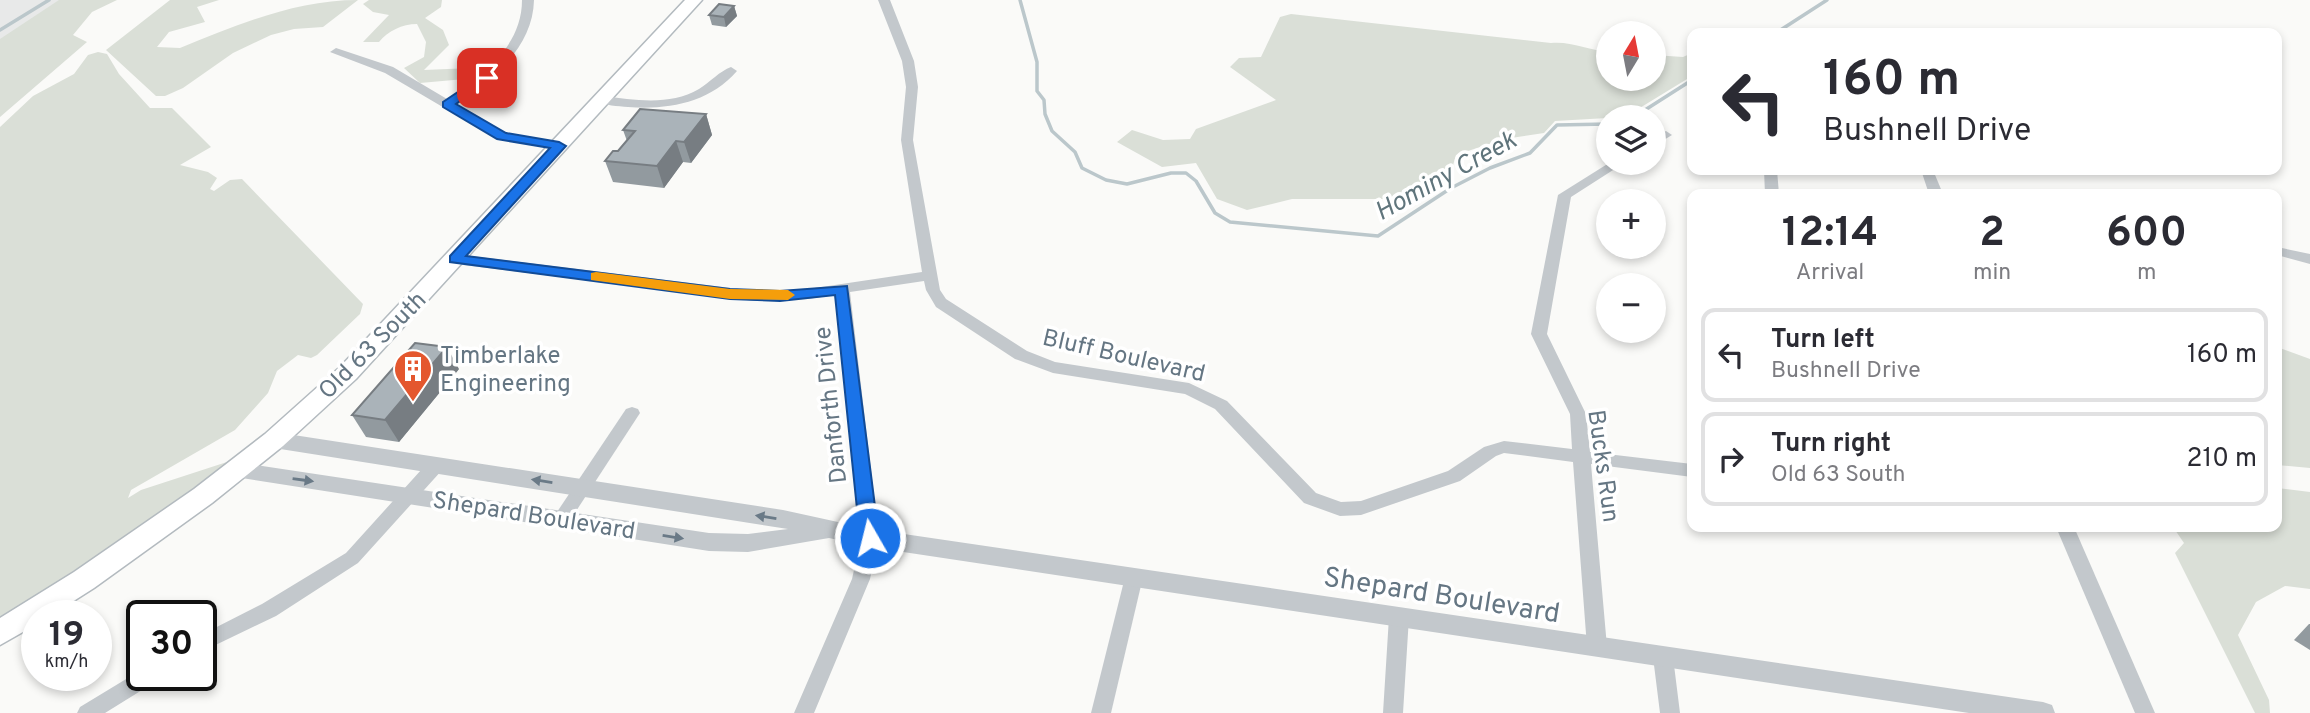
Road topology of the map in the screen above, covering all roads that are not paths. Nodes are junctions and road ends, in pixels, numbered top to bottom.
1 (528, 0) edge
2 (694, 0) edge
3 (884, 0) edge
4 (337, 52) dead end
5 (731, 71) dead end
6 (603, 100) junction
7 (447, 104) junction
8 (559, 146) junction
9 (1598, 175) edge
10 (2282, 252) edge
11 (455, 259) junction
12 (2310, 260) edge
13 (932, 275) junction
14 (842, 289) junction
15 (632, 413) dead end
16 (274, 440) junction
17 (1583, 457) junction
18 (437, 464) junction
19 (236, 470) junction
20 (1687, 470) edge
21 (584, 487) junction
22 (412, 495) junction
23 (561, 520) junction
24 (833, 531) junction
25 (2067, 532) edge
26 (870, 538) junction
27 (1134, 577) junction
28 (1399, 618) junction
29 (0, 633) edge
30 (217, 636) edge
31 (1597, 647) junction
32 (1663, 657) junction
33 (126, 689) edge
34 (87, 713) edge
35 (804, 713) edge
36 (1101, 713) edge
37 (1394, 713) edge
38 (1670, 713) edge
39 (2043, 713) edge
40 (2145, 713) edge

1 - 7 street
2 - 6 main road, Old 63 South
3 - 13 street, Bluff Boulevard
4 - 7 street
5 - 6 street
6 - 8 main road, Old 63 South
7 - 8 street
8 - 11 main road, Old 63 South
9 - 17 street, Bucks Run
10 - 12 street
11 - 14 street
11 - 16 main road, Old 63 South
13 - 14 street
13 - 17 street, Bluff Boulevard
14 - 26 street, Danforth Drive
15 - 21 street
16 - 18 street, Shepard Boulevard
16 - 19 main road, Old 63 South
17 - 20 street, Bluff Boulevard
17 - 31 street, Bucks Run
21 -> 18 street, Shepard Boulevard
18 - 22 street
19 -> 22 street, Shepard Boulevard
19 - 29 main road, Old 63 South
21 - 23 street
24 -> 21 street, Shepard Boulevard
22 - 23 street, Shepard Boulevard
22 - 30 street
23 -> 24 street, Shepard Boulevard
24 - 26 street, Shepard Boulevard
25 - 40 street
26 - 27 street, Shepard Boulevard
26 - 35 street, Danforth Drive
27 - 28 street, Shepard Boulevard
27 - 36 street
28 - 31 street, Shepard Boulevard
28 - 37 street
31 - 32 street, Shepard Boulevard
32 - 38 street
32 - 39 street, Shepard Boulevard
33 - 34 street

